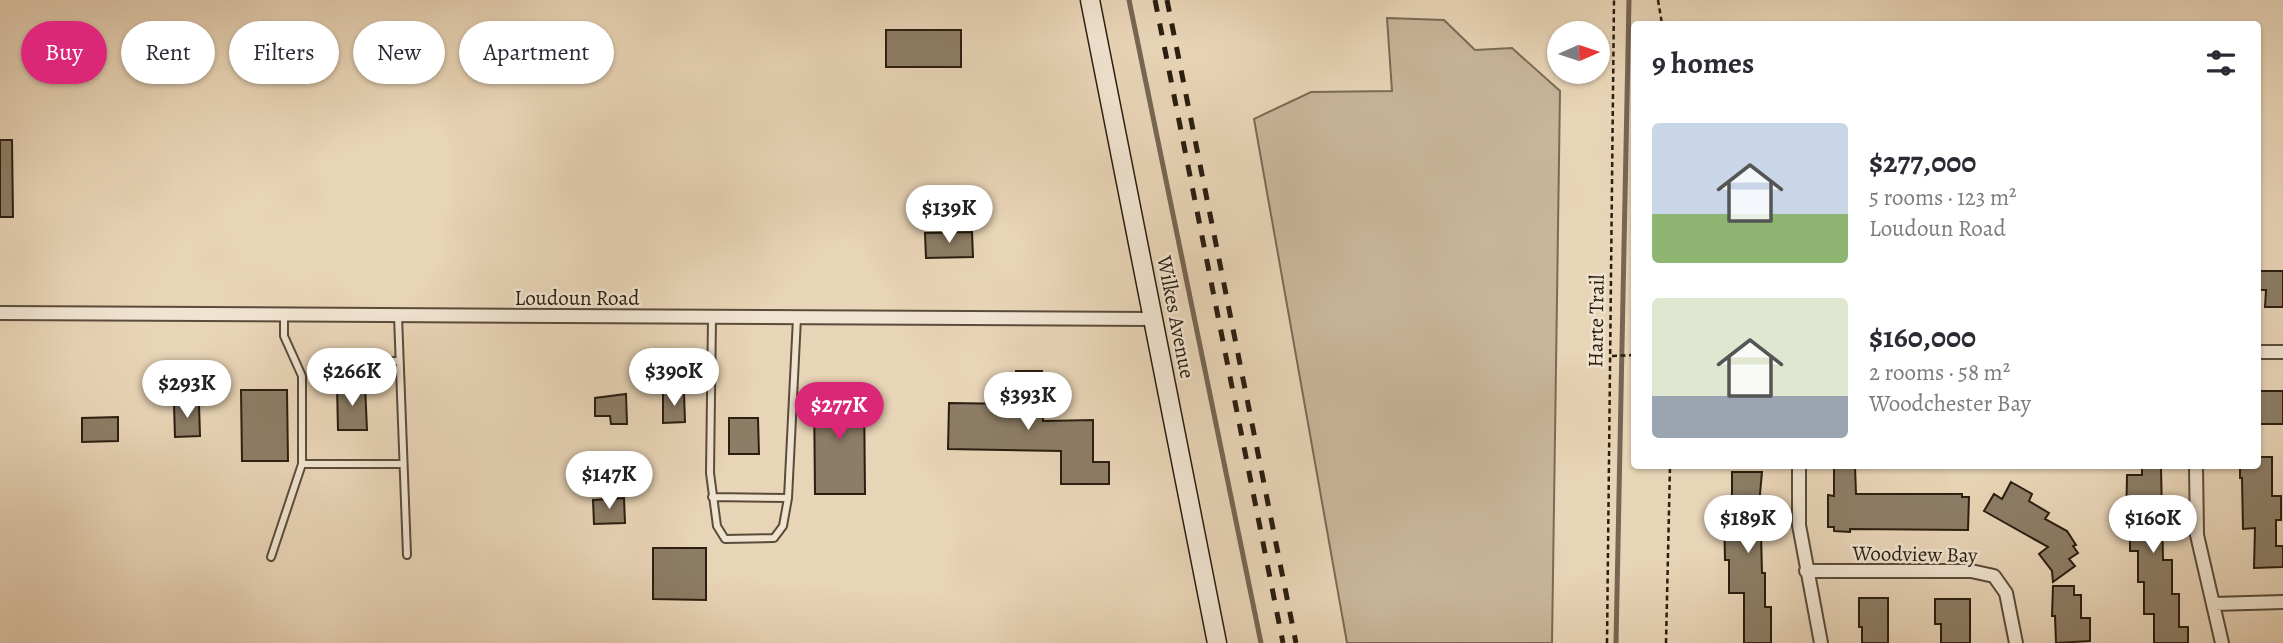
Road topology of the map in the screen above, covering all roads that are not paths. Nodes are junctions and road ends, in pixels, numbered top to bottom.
1 (1090, 0) edge
2 (0, 313) edge
3 (284, 316) junction
4 (398, 316) junction
5 (712, 318) junction
6 (797, 318) junction
7 (1153, 319) junction
8 (2261, 352) edge
9 (2283, 352) edge
10 (348, 361) dead end
11 (399, 361) junction
12 (302, 464) junction
13 (404, 464) junction
14 (1800, 469) edge
15 (2196, 469) edge
16 (712, 497) junction
17 (788, 498) junction
18 (407, 555) dead end
19 (271, 557) dead end
20 (1806, 571) junction
21 (2283, 602) edge
22 (2213, 604) junction
23 (1217, 643) edge
24 (1821, 643) edge
25 (2016, 643) edge
26 (2222, 643) edge

1 - 7 main road, Wilkes Avenue
2 - 3 street, Loudoun Road
3 - 4 street, Loudoun Road
3 - 12 lane
4 - 5 street, Loudoun Road
4 - 11 lane
5 - 6 street, Loudoun Road
5 - 16 lane
6 - 7 street, Loudoun Road
6 - 17 lane
7 - 23 main road, Wilkes Avenue
8 - 9 street
10 - 11 lane
11 - 13 lane
12 - 13 lane
12 - 19 lane
13 - 18 lane
14 - 20 street
15 - 22 street
16 - 17 lane
16 - 17 lane
20 - 24 street
20 - 25 street, Woodview Bay
21 - 22 street
22 - 26 street

